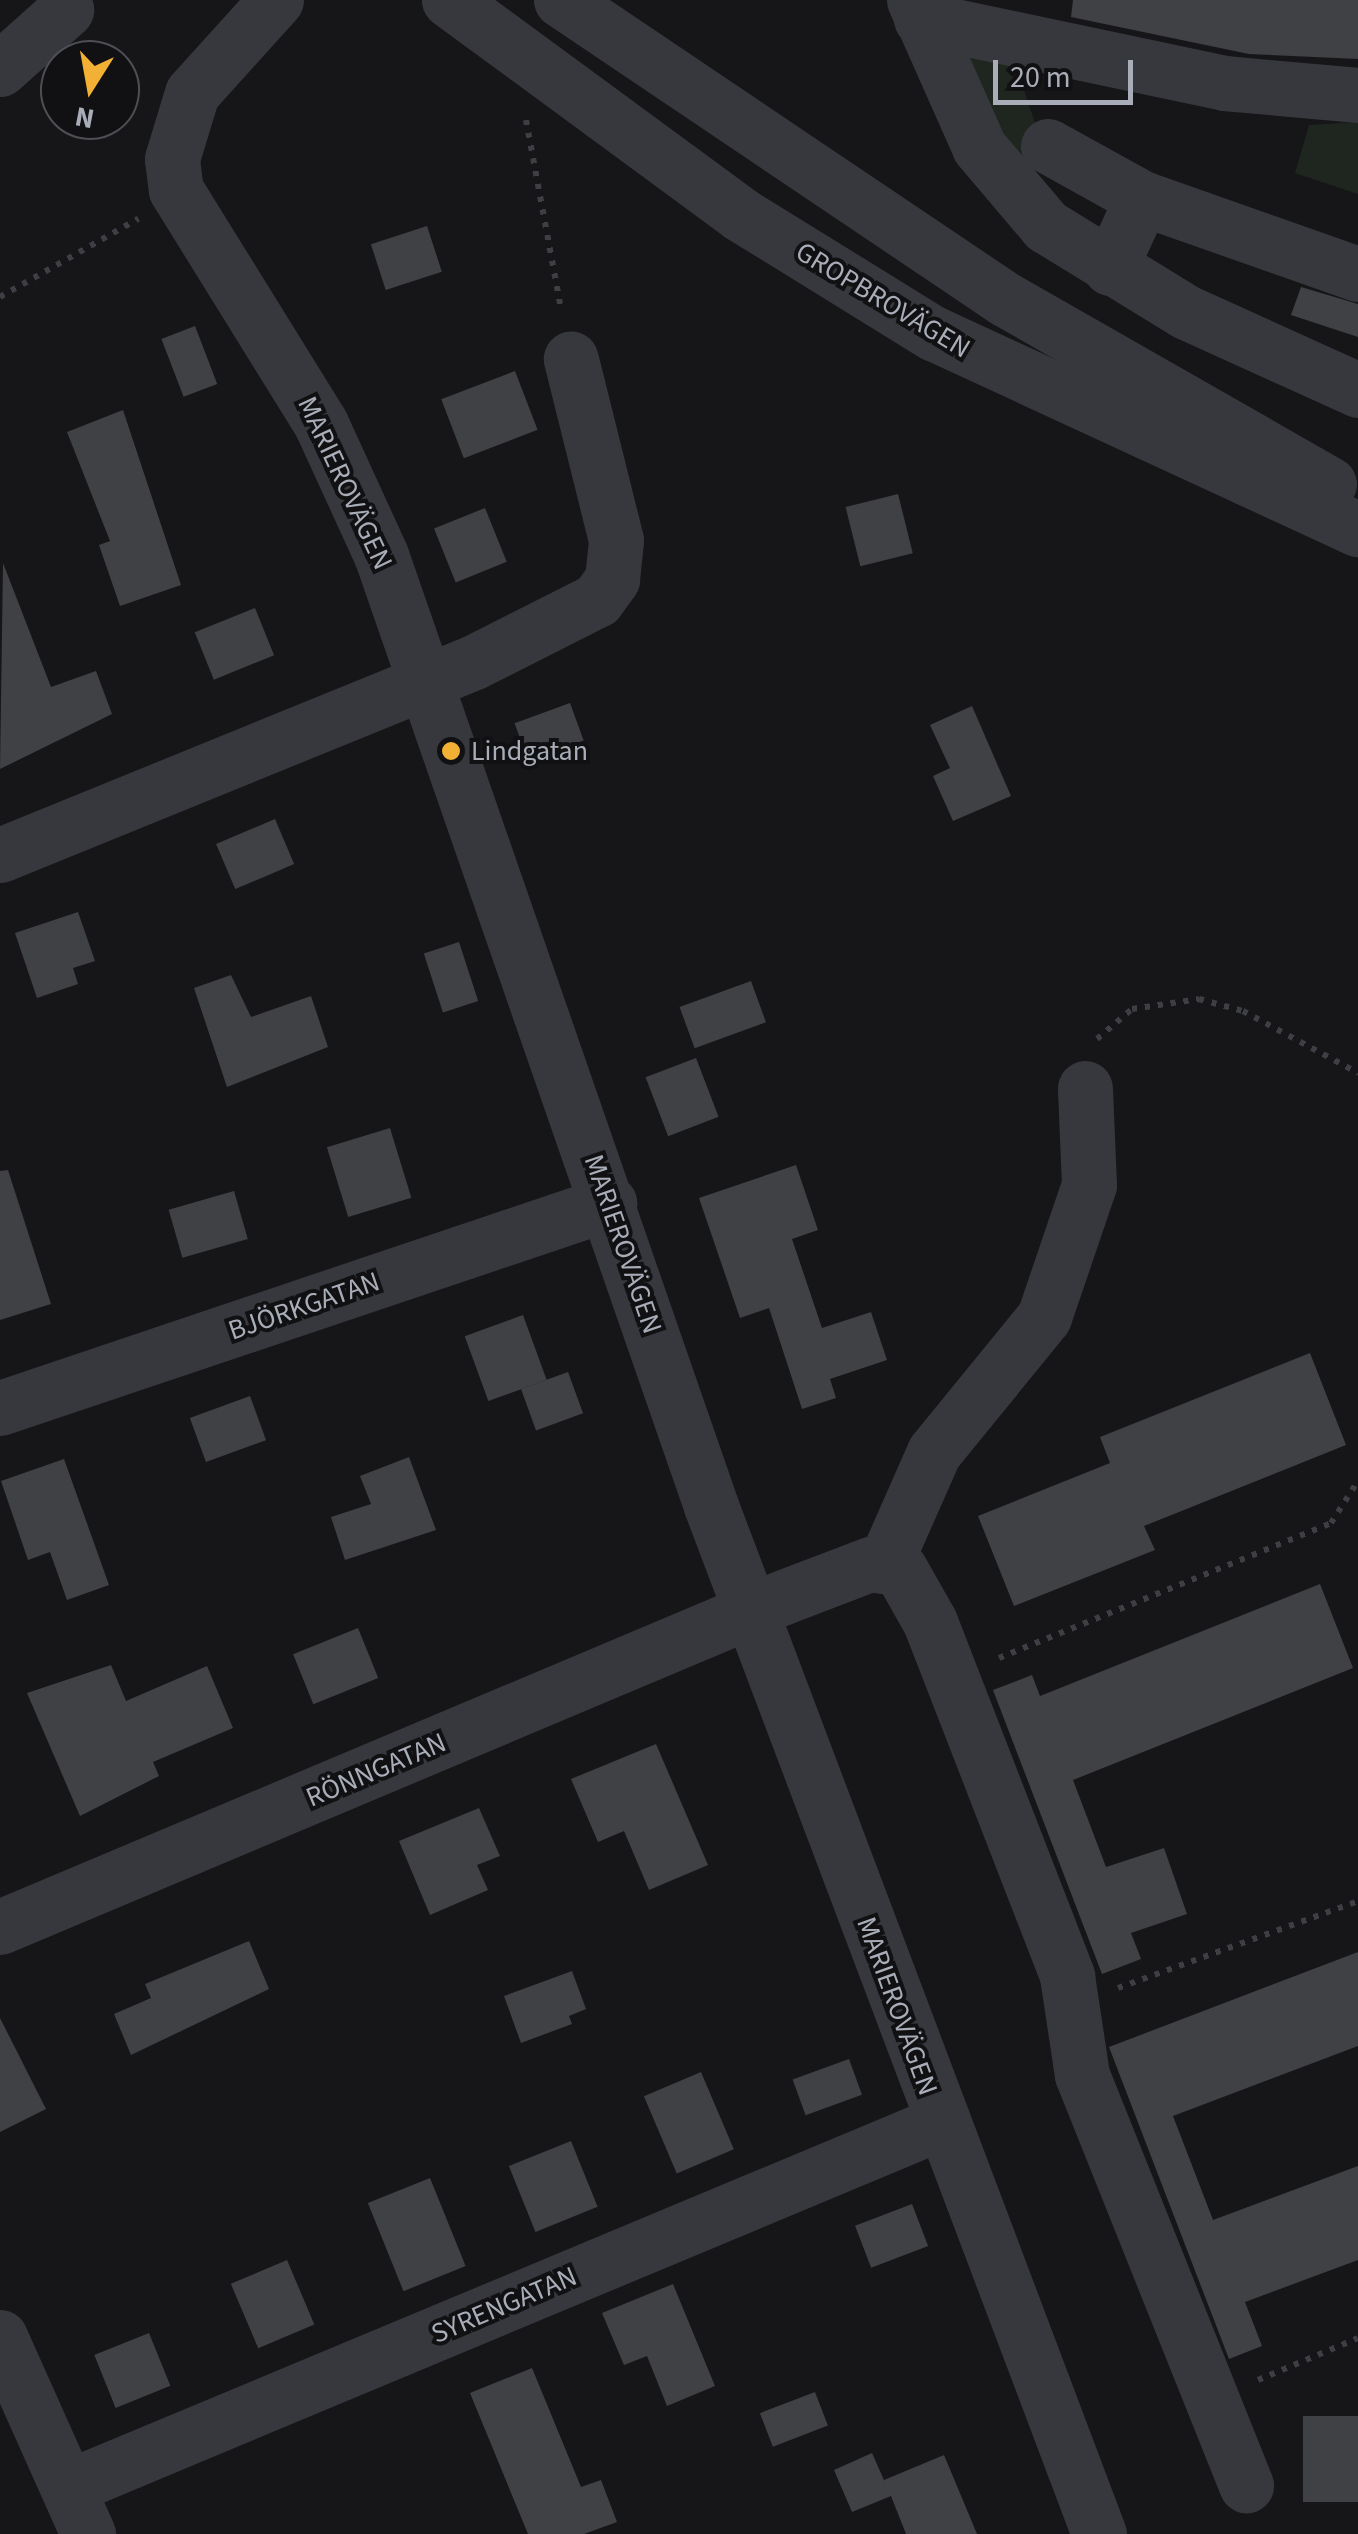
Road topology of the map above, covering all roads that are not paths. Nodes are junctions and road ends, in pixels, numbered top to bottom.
1 (276, 0) edge
2 (449, 0) edge
3 (561, 0) edge
4 (66, 10) dead end
5 (918, 10) edge
6 (0, 70) edge
7 (1358, 95) edge
8 (1048, 146) dead end
9 (1142, 198) junction
10 (1110, 268) junction
11 (1358, 274) edge
12 (571, 360) road end
13 (1358, 390) edge
14 (1358, 501) edge
15 (1358, 529) edge
16 (427, 681) junction
17 (0, 855) edge
18 (1086, 1088) road end
19 (609, 1203) junction
20 (0, 1408) edge
21 (885, 1562) junction
22 (750, 1611) junction
23 (0, 1927) edge
24 (940, 2123) junction
25 (0, 2337) edge
26 (1246, 2485) dead end
27 (78, 2511) edge
28 (1099, 2534) edge

1 - 16 street, MARIEROVÄGEN
2 - 15 street, GROPBROVÄGEN
3 - 14 street
4 - 6 street
5 - 7 street
5 - 10 street
8 - 9 street
9 - 10 street
9 - 11 street
10 - 13 street
12 - 16 street
16 - 17 street
16 - 19 street, MARIEROVÄGEN
18 - 21 street
19 - 20 street, BJÖRKGATAN
19 - 22 street, MARIEROVÄGEN
21 - 22 street, RÖNNGATAN
21 - 26 street
22 - 23 street, RÖNNGATAN
22 - 24 street, MARIEROVÄGEN
24 - 27 street, SYRENGATAN
24 - 28 street, MARIEROVÄGEN
25 - 27 street

